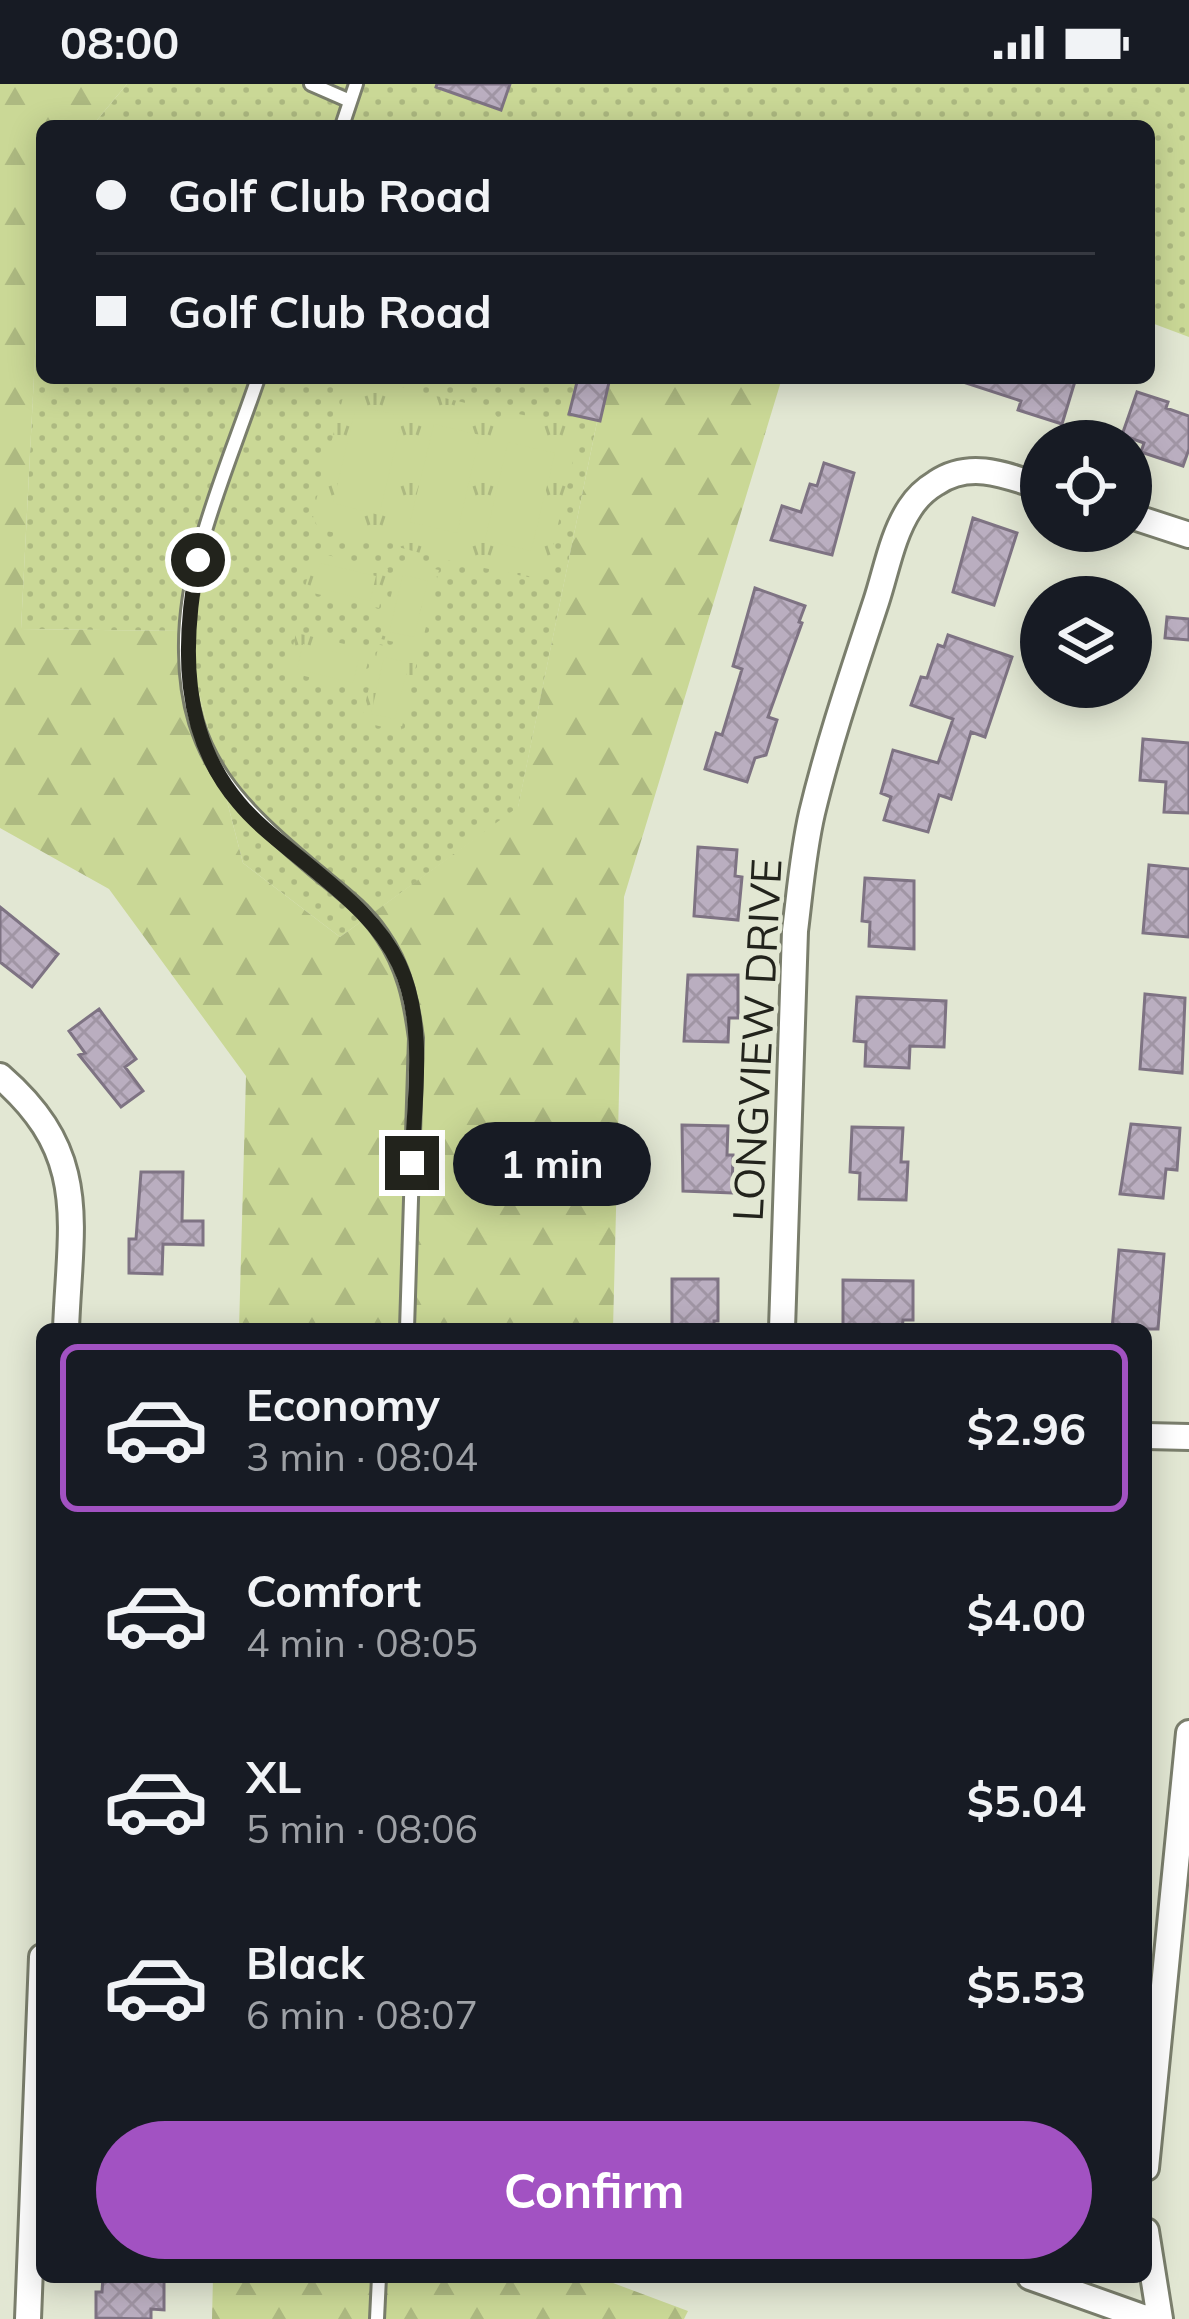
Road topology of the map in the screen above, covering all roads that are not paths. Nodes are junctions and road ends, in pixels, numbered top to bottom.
1 (311, 84) edge
2 (356, 84) edge
3 (350, 101) junction
4 (344, 120) edge
5 (256, 384) edge
6 (1020, 480) edge
7 (1152, 523) edge
8 (1189, 535) edge
9 (0, 1076) edge
10 (66, 1323) edge
11 (407, 1323) edge
12 (782, 1323) edge
13 (1152, 1436) edge
14 (1189, 1437) edge
15 (1189, 1732) edge
16 (1179, 1928) edge
17 (36, 2112) edge
18 (1152, 2124) edge
19 (1152, 2269) edge
20 (379, 2283) edge
21 (1047, 2283) edge
22 (28, 2319) edge
23 (377, 2319) edge
24 (1148, 2319) edge
25 (1160, 2319) edge

1 - 3 lane
2 - 3 lane
3 - 4 lane
5 - 11 lane
6 - 12 street, LONGVIEW DRIVE
7 - 8 street
9 - 10 street
13 - 14 street
15 - 16 street
16 - 18 street
17 - 22 street
19 - 25 street
20 - 23 lane
21 - 24 street

